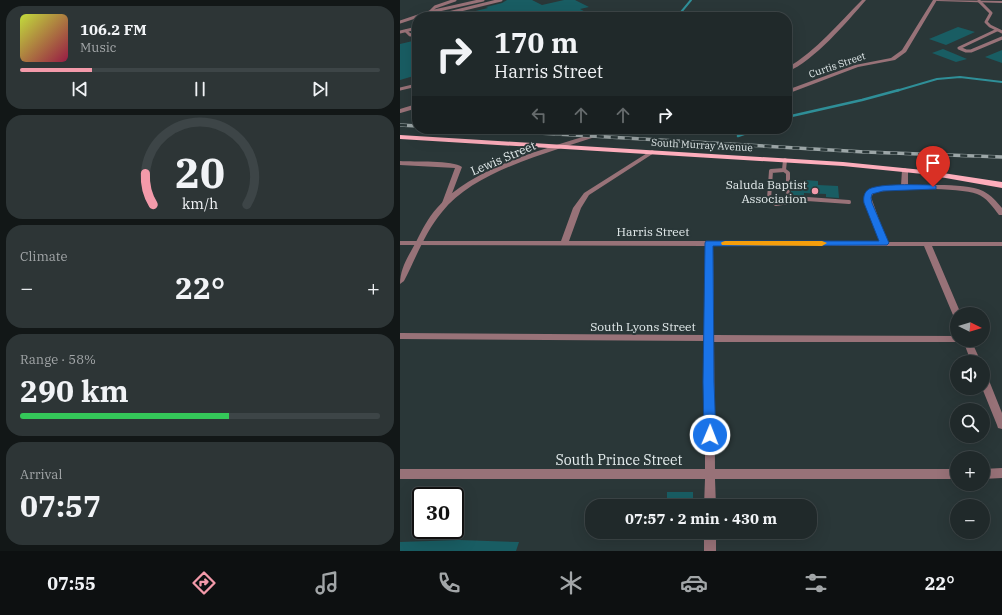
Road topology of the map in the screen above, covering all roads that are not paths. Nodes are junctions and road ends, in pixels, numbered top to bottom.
1 (455, 0) edge
2 (483, 0) edge
3 (501, 0) edge
4 (864, 0) edge
5 (936, 0) edge
6 (978, 1) edge
7 (1002, 2) edge
8 (430, 12) joint
9 (455, 12) edge
10 (412, 18) edge
11 (400, 22) edge
12 (412, 29) edge
13 (997, 30) junction
14 (406, 31) junction
15 (400, 32) edge
16 (1002, 32) edge
17 (412, 34) edge
18 (1002, 38) edge
19 (792, 67) edge
20 (412, 86) edge
21 (400, 89) edge
22 (792, 90) edge
23 (412, 107) edge
24 (400, 111) edge
25 (599, 134) edge
26 (400, 137) edge
27 (559, 147) junction
28 (652, 152) junction
29 (785, 160) junction
30 (400, 163) edge
31 (784, 170) junction
32 (905, 170) junction
33 (1002, 185) edge
34 (904, 188) junction
35 (793, 200) junction
36 (446, 202) junction
37 (849, 202) dead end
38 (1002, 213) edge
39 (400, 243) edge
40 (420, 243) junction
41 (564, 243) junction
42 (709, 243) junction
43 (884, 243) junction
44 (927, 244) junction
45 (1002, 244) edge
46 (400, 281) edge
47 (954, 307) edge
48 (400, 336) edge
49 (708, 338) junction
50 (950, 338) edge
51 (990, 395) edge
52 (1002, 425) edge
53 (1002, 473) edge
54 (400, 474) edge
55 (710, 474) junction
56 (950, 474) edge
57 (990, 474) edge
58 (710, 499) edge
59 (710, 539) edge
60 (710, 551) edge

1 - 8 lane
2 - 8 lane
3 - 9 lane
4 - 19 street
5 - 6 street
5 - 22 street, Curtis Street
6 - 7 street
6 - 13 lane
10 - 11 lane
12 - 14 lane
13 - 16 lane
13 - 18 lane
14 - 15 lane
14 - 17 lane
20 - 21 lane
23 - 24 lane
25 - 27 street, Lewis Street
26 - 27 main road, South Murray Avenue
27 - 28 main road, South Murray Avenue
27 - 36 street, Lewis Street
28 - 29 main road, South Murray Avenue
28 - 41 street
29 - 31 lane
29 - 32 main road, South Murray Avenue
30 - 36 street
31 - 35 lane
31 - 35 lane
32 - 33 main road, South Murray Avenue
32 - 34 street
34 - 38 street
34 - 43 street
35 - 37 lane
36 - 40 street, Lewis Street
39 - 40 street, Harris Street
40 - 41 street, Harris Street
40 - 46 street, Lewis Street
41 - 42 street, Harris Street
42 - 43 street, Harris Street
42 - 49 street
43 - 44 street, Harris Street
44 - 45 street, Harris Street
44 - 47 street
48 - 49 street, South Lyons Street
49 - 50 street, South Lyons Street
49 - 55 street
51 - 52 street
53 - 57 street
54 - 55 street, South Prince Street
55 - 56 street, South Prince Street
55 - 58 street
59 - 60 street

